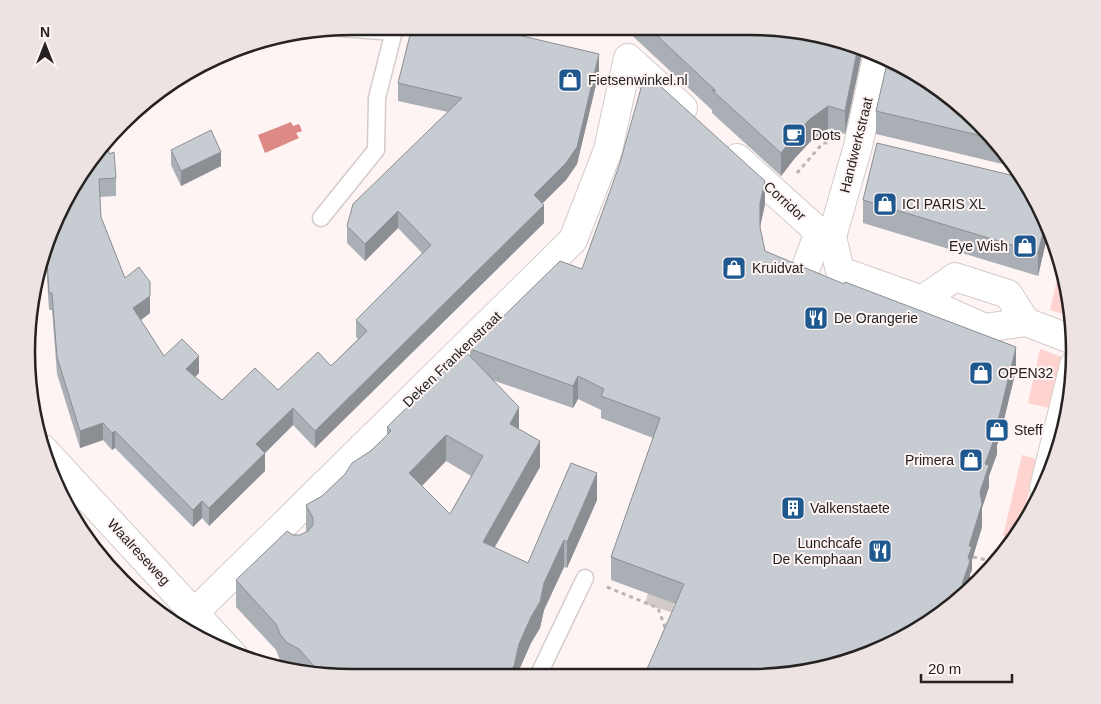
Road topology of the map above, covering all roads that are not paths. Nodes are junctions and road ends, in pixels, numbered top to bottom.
1 (393, 35) edge
2 (876, 62) edge
3 (699, 123) edge
4 (720, 143) edge
5 (858, 146) junction
6 (886, 153) edge
7 (321, 218) dead end
8 (825, 235) junction
9 (804, 274) edge
10 (922, 300) junction
11 (1026, 322) junction
12 (1065, 337) edge
13 (55, 462) edge
14 (585, 578) road end
15 (195, 612) junction
16 (220, 640) edge
17 (541, 669) edge

1 - 7 lane
2 - 5 street, Handwerkstraat
3 - 15 street, Deken Frankenstraat
4 - 8 street, Corridor
5 - 6 street
5 - 8 street, Handwerkstraat
8 - 9 street, Handwerkstraat
8 - 10 street
10 - 11 street
10 - 11 street
11 - 12 street
13 - 15 street, Waalreseweg
14 - 17 lane
15 - 16 street, Waalreseweg

